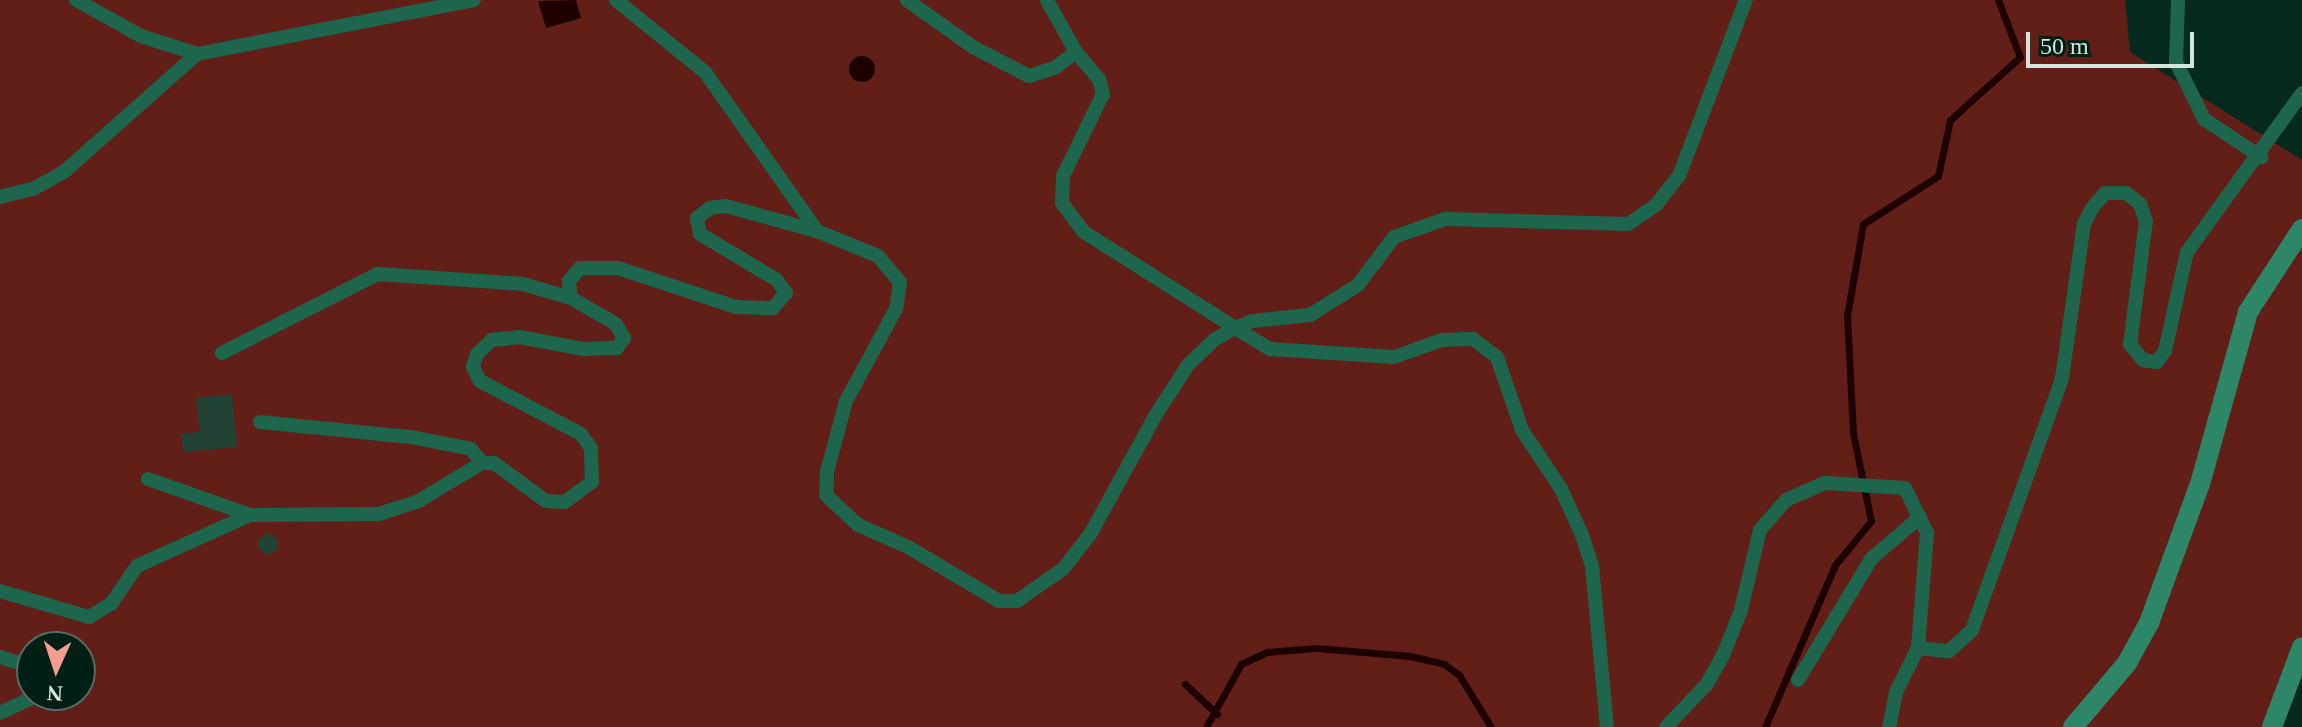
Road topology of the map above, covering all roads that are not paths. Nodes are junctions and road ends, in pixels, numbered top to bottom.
1 (76, 0) edge
2 (474, 0) edge
3 (616, 0) edge
4 (907, 0) edge
5 (1047, 0) edge
6 (1746, 0) edge
7 (2178, 0) edge
8 (1076, 52) junction
9 (197, 54) junction
10 (2302, 93) edge
11 (2261, 157) junction
12 (0, 197) edge
13 (2302, 229) edge
14 (817, 231) junction
15 (571, 298) junction
16 (1235, 328) junction
17 (222, 353) dead end
18 (260, 422) dead end
19 (482, 463) junction
20 (148, 479) dead end
21 (250, 515) junction
22 (1920, 517) junction
23 (0, 591) edge
24 (2302, 647) edge
25 (1918, 648) junction
26 (1798, 680) dead end
27 (1607, 727) edge
28 (1666, 727) edge
29 (1889, 727) edge
30 (2073, 727) edge
31 (2272, 727) edge

1 - 9 lane
2 - 9 lane
3 - 14 lane
4 - 8 lane
5 - 8 lane
6 - 16 lane
7 - 11 lane
8 - 16 lane
9 - 12 lane
10 - 11 lane
11 - 25 lane
13 - 30 main road
14 - 15 lane
14 - 16 lane
15 - 17 lane
15 - 19 lane
16 - 27 lane
18 - 19 lane
19 - 21 lane
20 - 21 lane
21 - 23 lane
22 - 25 lane
22 - 26 lane
22 - 28 lane
24 - 31 main road
25 - 29 lane

